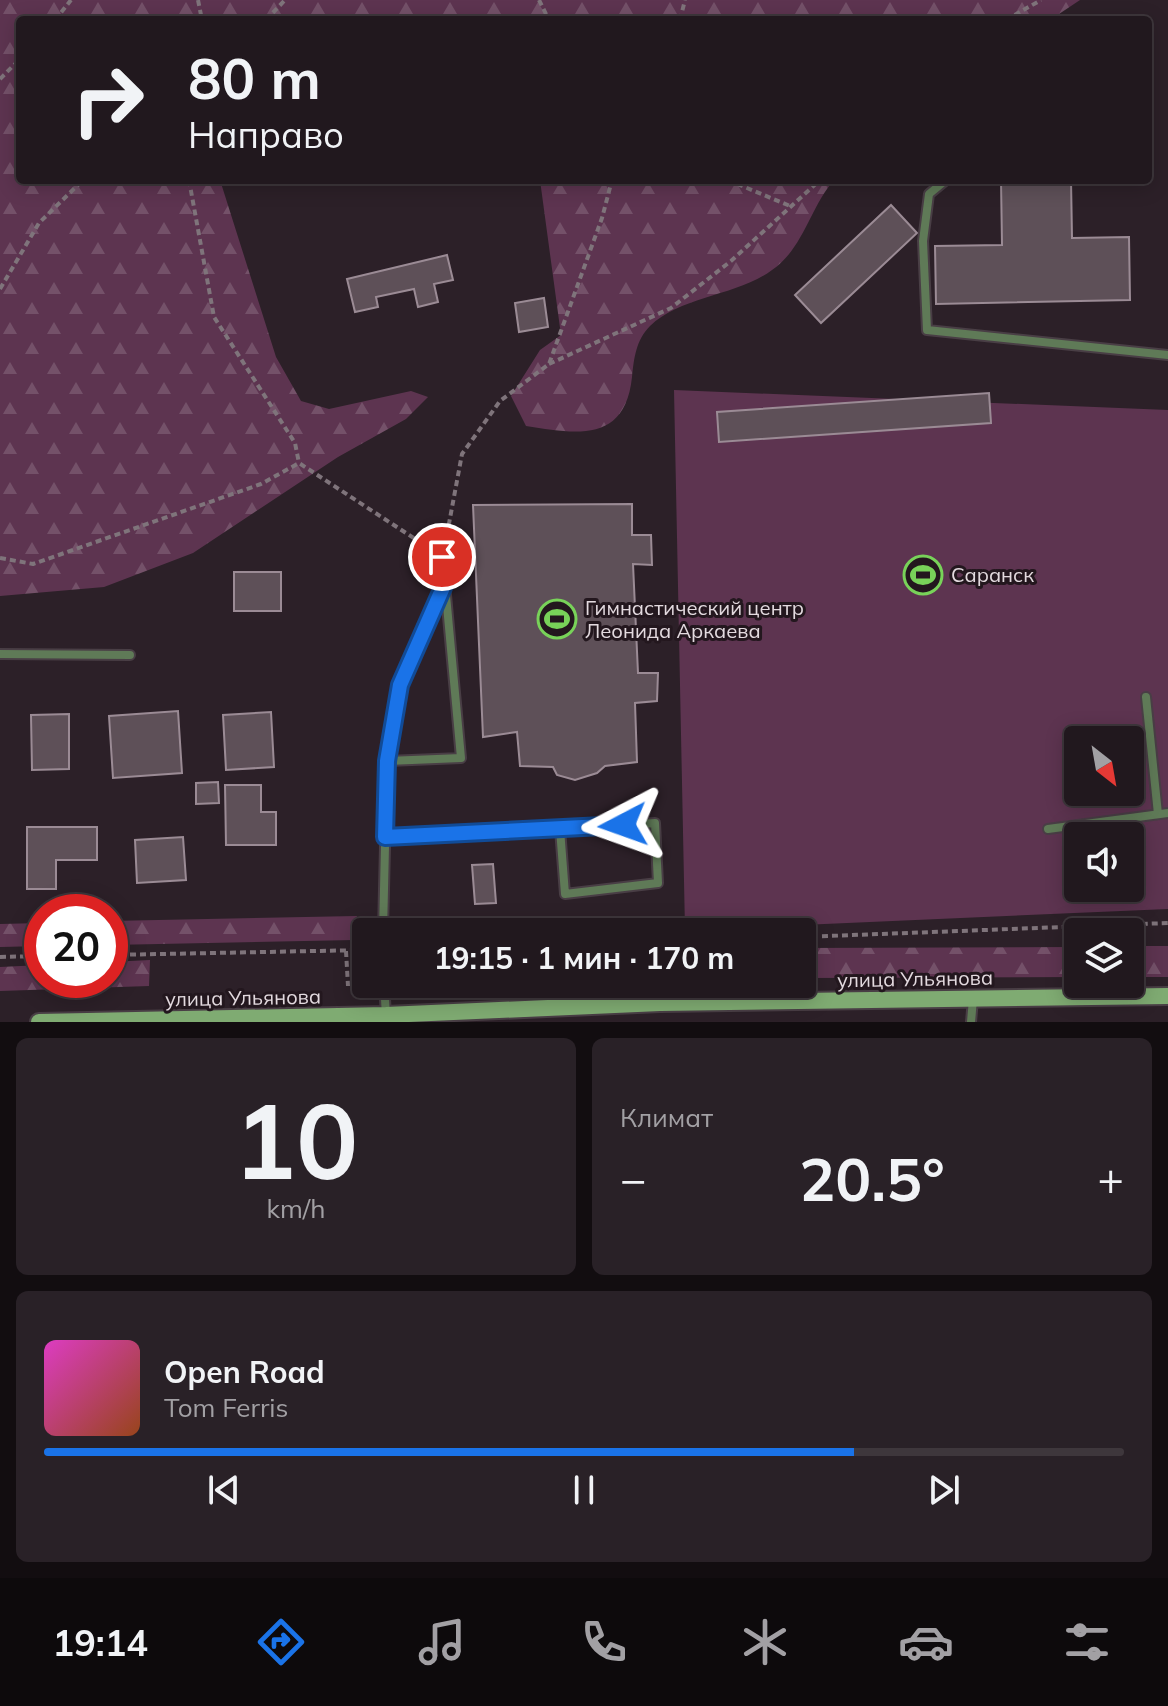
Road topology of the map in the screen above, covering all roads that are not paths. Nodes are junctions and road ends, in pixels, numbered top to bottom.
1 (941, 184) edge
2 (1168, 355) edge
3 (442, 557) road end
4 (445, 583) junction
5 (0, 654) edge
6 (130, 655) dead end
7 (1146, 697) dead end
8 (387, 761) junction
9 (1163, 814) edge
10 (560, 829) junction
11 (1048, 829) dead end
12 (385, 837) junction
13 (383, 918) edge
14 (1168, 996) edge
15 (385, 998) edge
16 (973, 999) junction
17 (660, 1003) junction
18 (386, 1018) edge
19 (39, 1022) edge
20 (660, 1022) edge
21 (971, 1022) edge

1 - 2 lane
3 - 4 lane
4 - 8 lane
4 - 8 lane
5 - 6 lane
7 - 9 lane
8 - 12 lane
9 - 11 lane
10 - 10 lane
10 - 12 lane
12 - 13 lane
14 - 16 main road, улица Ульянова
15 - 18 lane
16 - 17 main road, улица Ульянова
16 - 21 lane
17 - 18 main road, улица Ульянова
17 - 20 main road
18 - 19 main road, улица Ульянова

